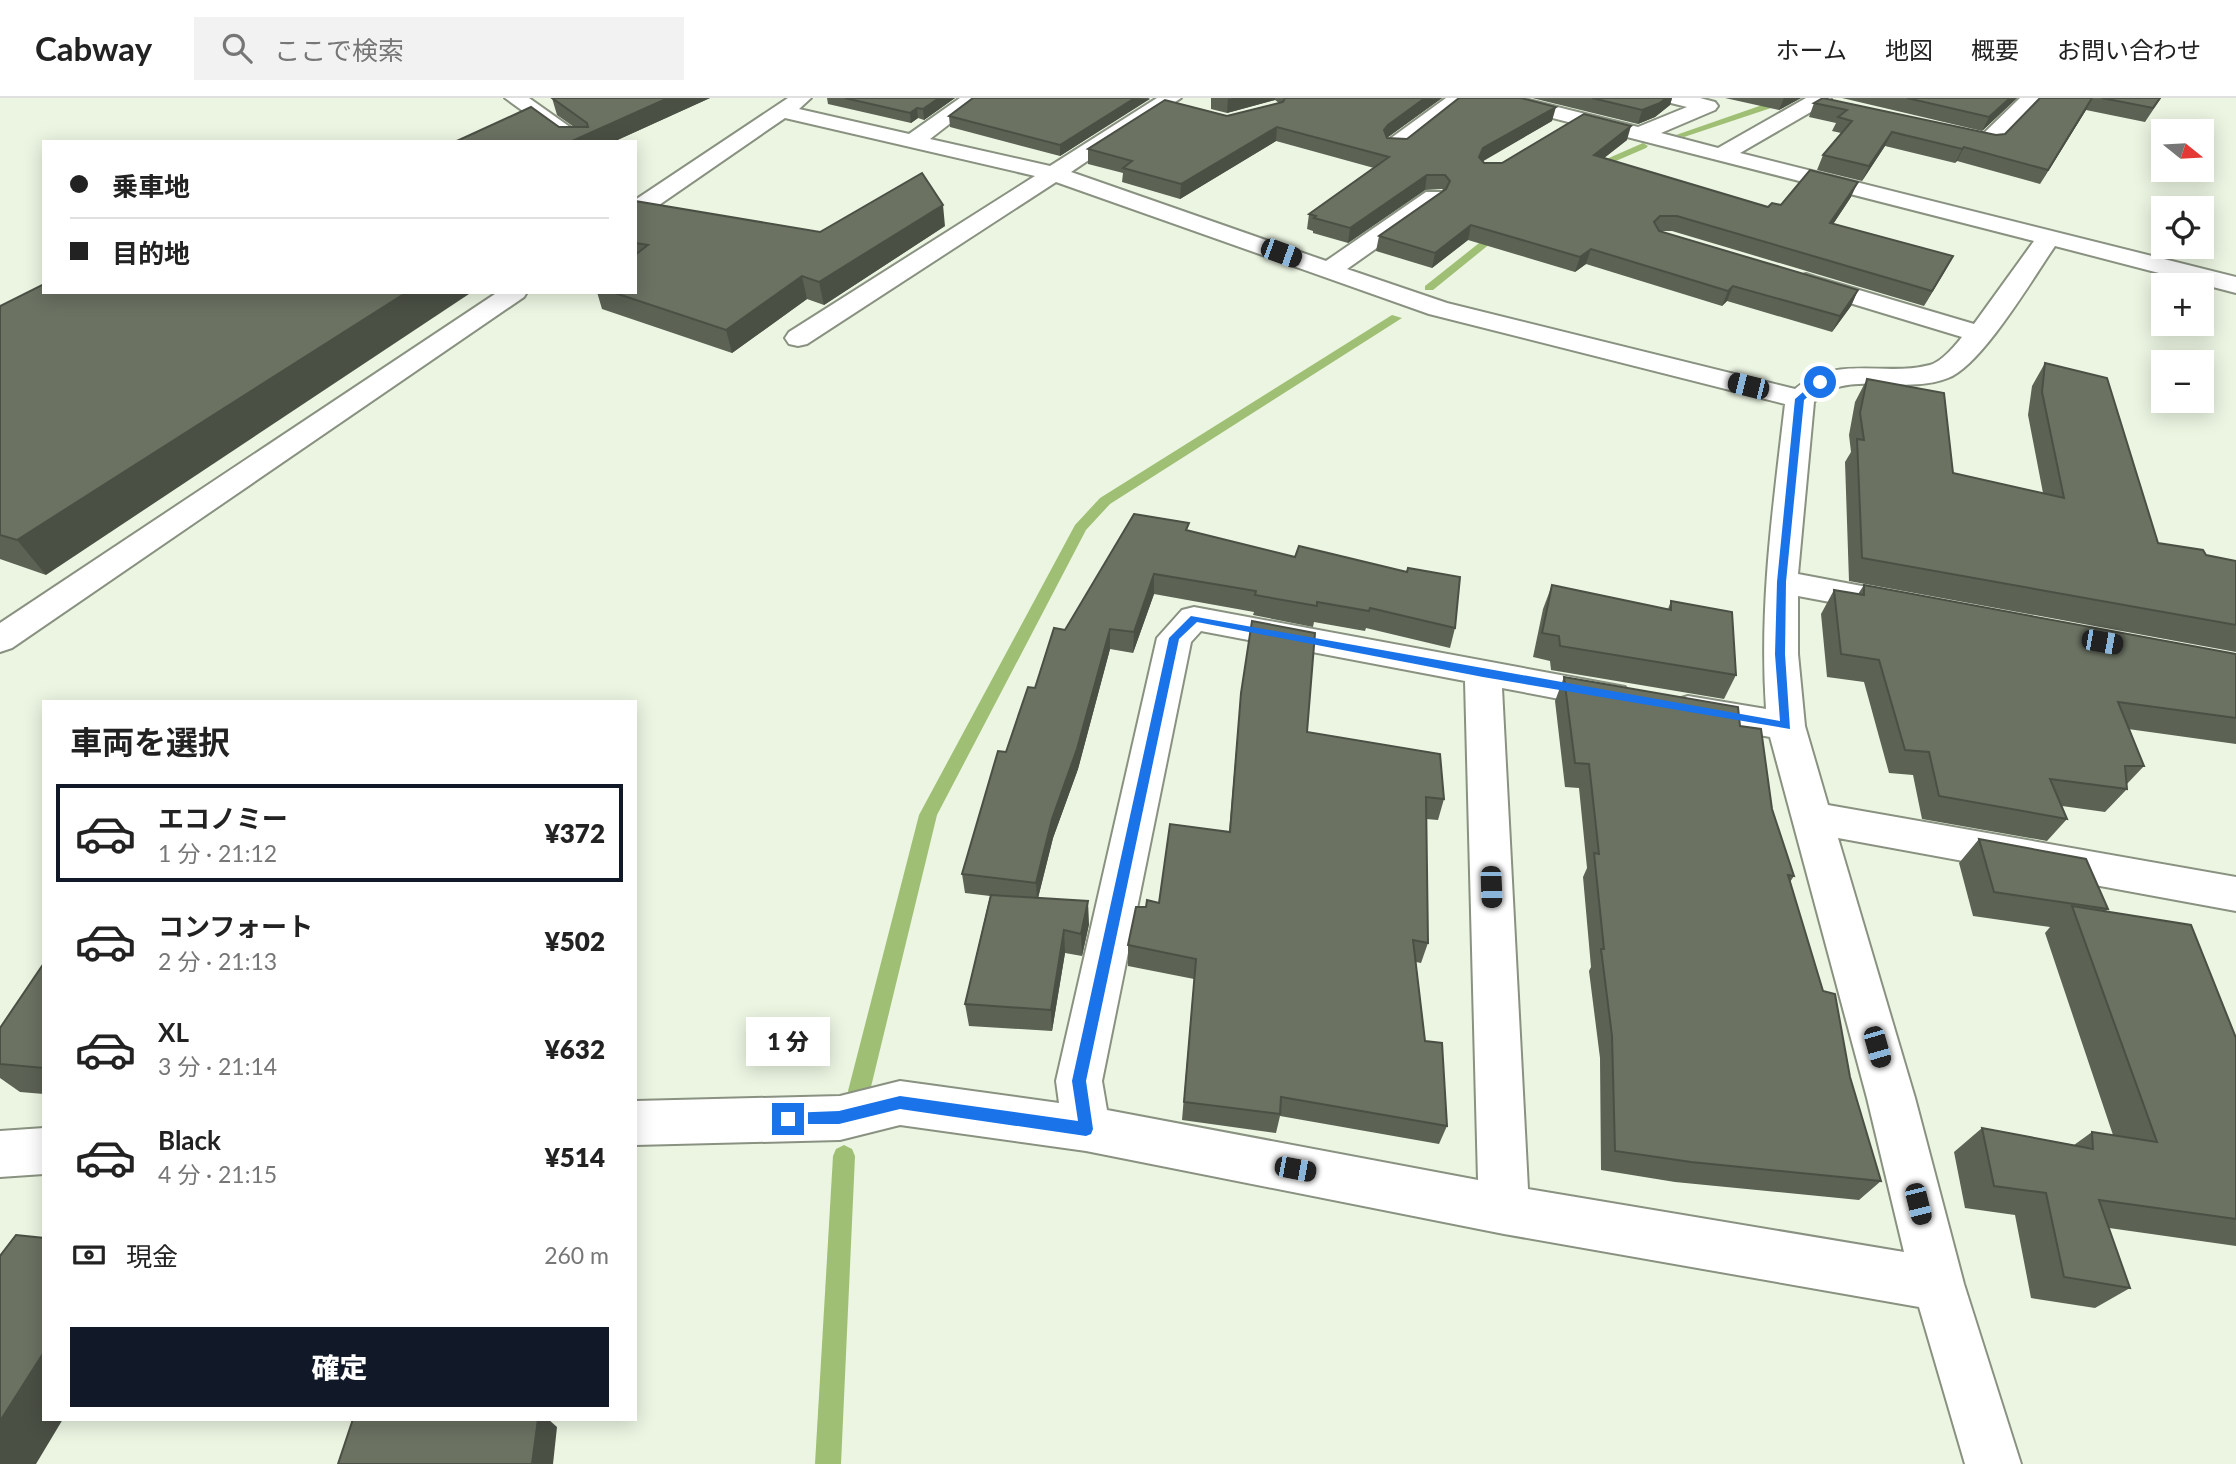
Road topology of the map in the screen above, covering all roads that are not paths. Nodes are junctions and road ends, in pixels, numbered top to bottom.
1 (515, 98) edge
2 (973, 98) edge
3 (1459, 98) edge
4 (1497, 98) edge
5 (1674, 98) edge
6 (2071, 98) edge
7 (1818, 100) edge
8 (792, 104) edge
9 (1172, 105) edge
10 (1841, 108) edge
11 (1577, 118) junction
12 (1922, 126) edge
13 (1555, 131) edge
14 (1640, 134) junction
15 (578, 140) edge
16 (913, 141) junction
17 (1395, 146) edge
18 (1721, 155) junction
19 (1052, 173) junction
20 (1434, 197) edge
21 (637, 208) edge
22 (2049, 239) junction
23 (1329, 270) junction
24 (1782, 275) edge
25 (2236, 285) edge
26 (512, 294) edge
27 (1979, 334) junction
28 (799, 338) dead end
29 (1800, 399) junction
30 (1782, 582) junction
31 (1915, 607) edge
32 (0, 640) edge
33 (1483, 673) junction
34 (1786, 726) junction
35 (1813, 818) junction
36 (2236, 894) edge
37 (637, 1123) edge
38 (1086, 1129) junction
39 (42, 1151) edge
40 (0, 1154) edge
41 (1504, 1209) junction
42 (1938, 1284) junction
43 (1993, 1464) edge

1 - 15 street
2 - 16 street
3 - 17 street
4 - 11 street
5 - 14 street
6 - 12 street
7 - 10 street
7 - 18 street
8 - 16 street
8 - 21 street
9 - 19 street
11 - 13 street
11 - 14 street
14 - 18 street
16 - 19 street
18 - 22 street
19 - 23 street
19 - 28 street
20 - 23 street
22 - 25 street
22 - 27 street
23 - 29 street
24 - 27 street
26 - 32 street
27 - 29 street
29 - 30 street
30 - 31 street
30 - 34 street
33 - 34 street
33 - 38 street
33 - 41 street
34 - 35 street
35 - 36 street
35 - 42 street
37 - 38 street
38 - 41 street
39 - 40 street
41 - 42 street
42 - 43 street

